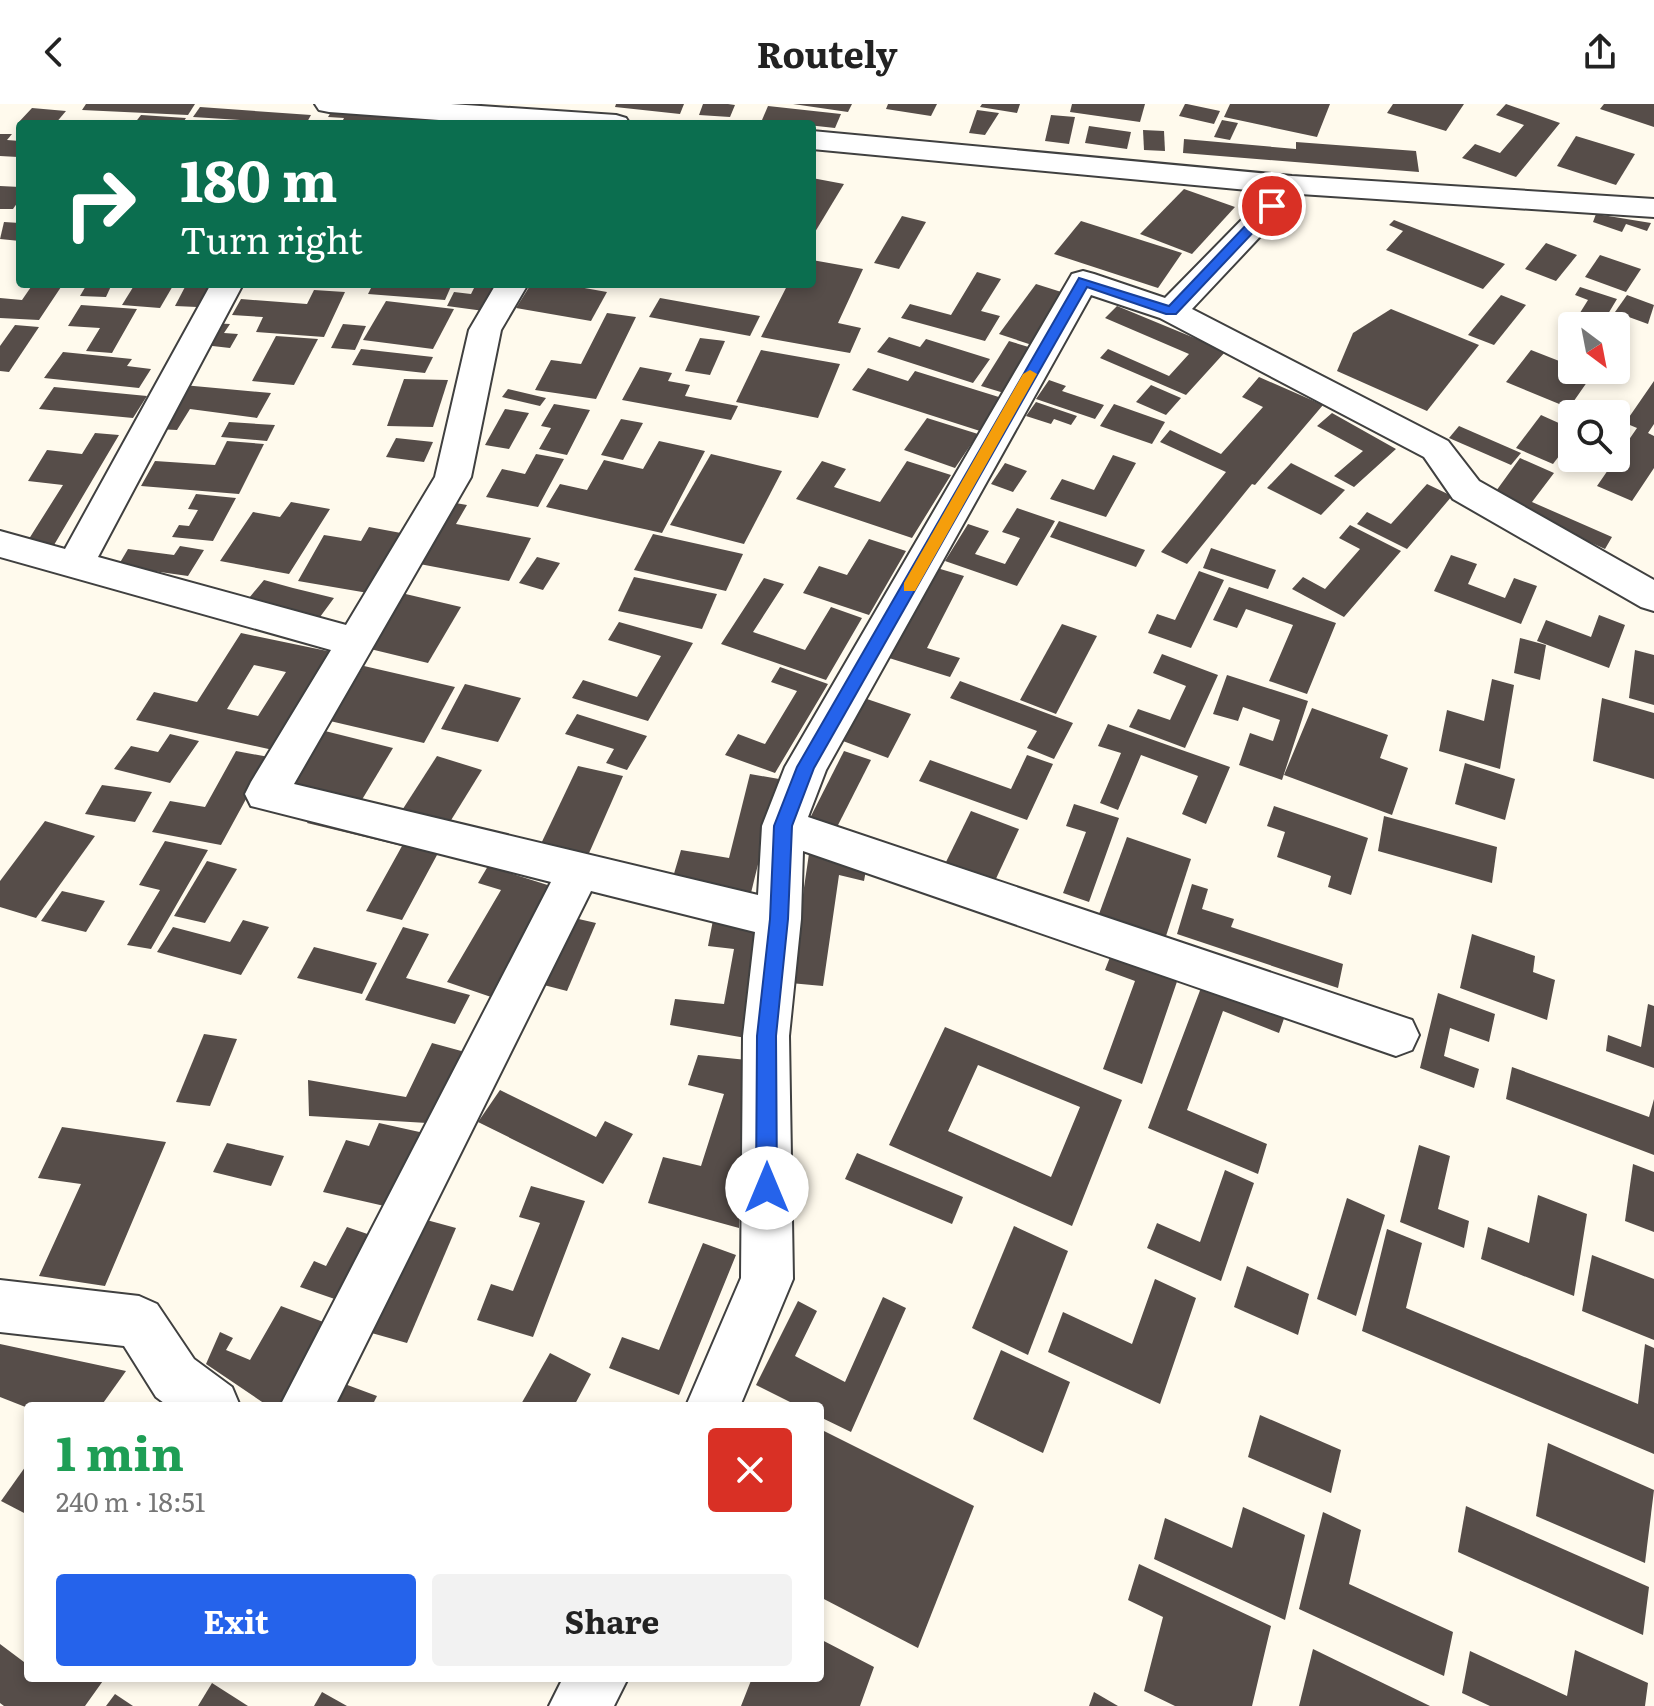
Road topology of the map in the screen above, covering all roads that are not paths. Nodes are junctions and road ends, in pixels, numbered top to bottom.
1 (327, 104) edge
2 (548, 120) edge
3 (816, 140) edge
4 (1292, 185) junction
5 (1654, 208) edge
6 (225, 288) edge
7 (510, 288) edge
8 (1171, 311) junction
9 (0, 544) edge
10 (75, 565) junction
11 (1654, 597) edge
12 (356, 642) junction
13 (783, 826) junction
14 (580, 869) junction
15 (779, 919) junction
16 (1396, 1035) dead end
17 (0, 1306) edge
18 (208, 1402) edge
19 (309, 1402) edge
20 (715, 1402) edge

1 - 2 street
3 - 4 street
4 - 5 street
4 - 8 street
6 - 10 street
7 - 12 street
8 - 11 street
8 - 13 street
9 - 10 street
10 - 12 street
12 - 14 street
13 - 15 street
13 - 16 street
14 - 15 street
14 - 19 street
15 - 20 street
17 - 18 street

